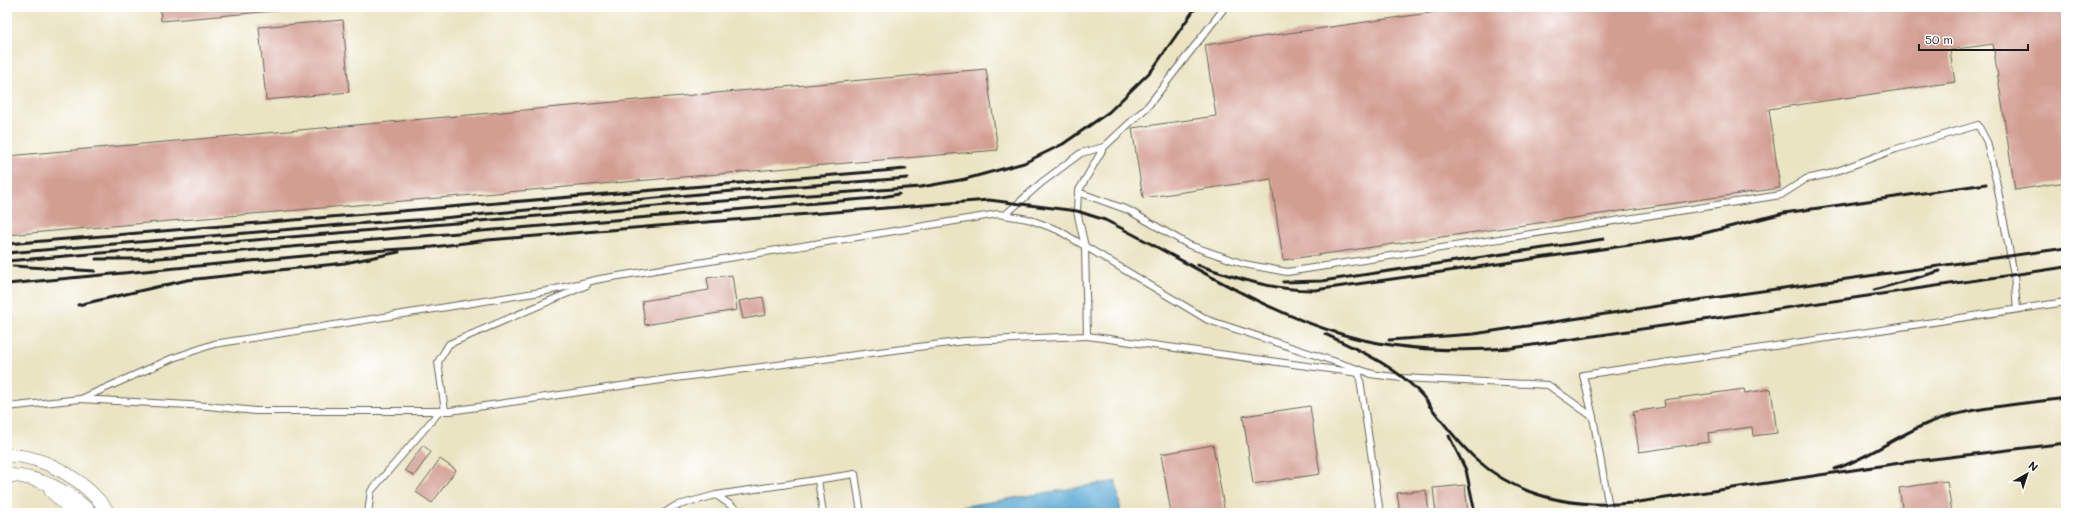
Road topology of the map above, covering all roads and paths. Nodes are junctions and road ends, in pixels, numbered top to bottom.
1 (1225, 7) edge
2 (1104, 147) junction
3 (1078, 192) junction
4 (1005, 215) junction
5 (1085, 247) junction
6 (600, 279) junction
7 (2066, 302) edge
8 (2016, 309) junction
9 (1087, 336) junction
10 (1359, 373) junction
11 (1374, 374) junction
12 (80, 399) junction
13 (7, 407) edge
14 (442, 411) junction
15 (1593, 417) junction
16 (7, 455) edge
17 (8, 475) edge
18 (818, 480) junction
19 (716, 495) junction
20 (74, 513) edge
21 (91, 513) edge
22 (109, 513) edge
23 (368, 513) edge
24 (664, 513) edge
25 (742, 513) edge
26 (823, 513) edge
27 (861, 513) edge
28 (1380, 513) edge
29 (1610, 513) edge

1 - 2 lane
2 - 3 lane
2 - 4 lane
3 - 5 lane
3 - 8 lane
4 - 5 lane
4 - 6 lane
5 - 9 lane
5 - 11 lane
6 - 12 lane
6 - 14 lane
7 - 8 lane
8 - 15 lane
9 - 10 lane
9 - 14 lane
10 - 11 lane
10 - 28 lane
11 - 15 lane
12 - 13 lane
12 - 14 lane
14 - 23 lane
15 - 29 lane
16 - 22 street
17 - 20 street
17 - 21 street
18 - 19 lane
18 - 26 lane
18 - 27 lane
19 - 24 lane
19 - 25 lane

